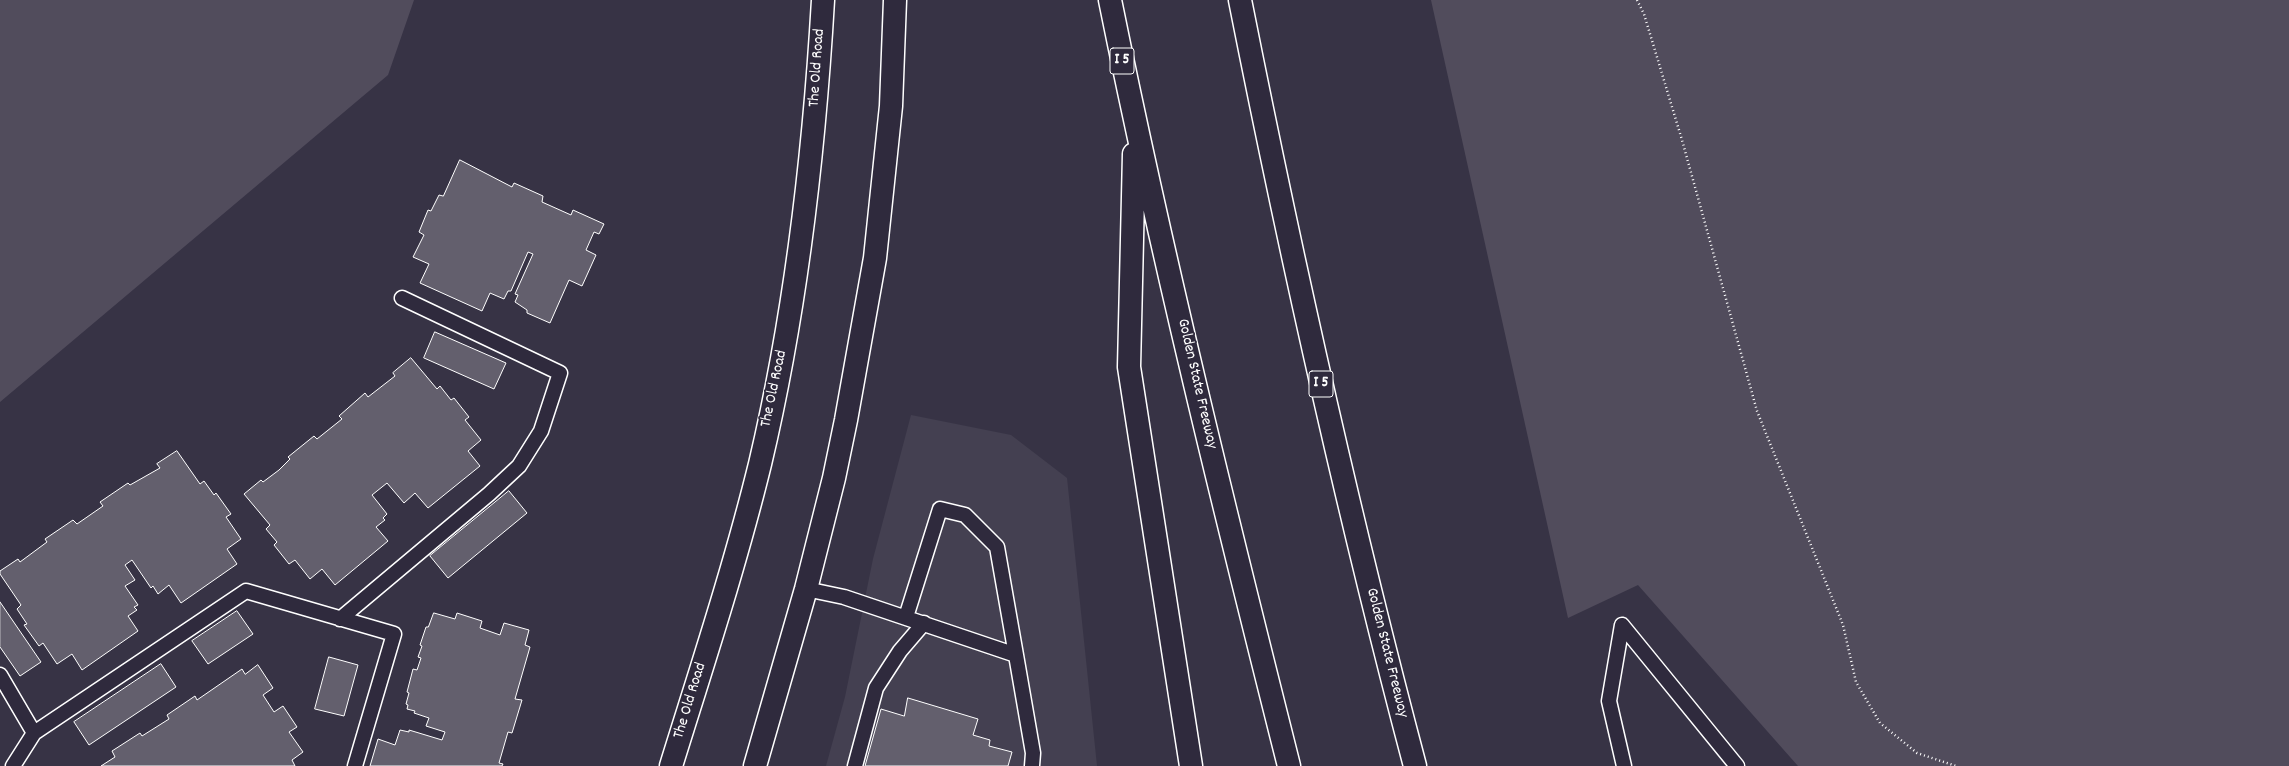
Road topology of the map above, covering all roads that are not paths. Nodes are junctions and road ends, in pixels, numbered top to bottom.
1 (823, 0) edge
2 (895, 0) edge
3 (1110, 0) edge
4 (1240, 0) edge
5 (1135, 122) junction
6 (402, 298) dead end
7 (806, 589) junction
8 (906, 617) junction
9 (340, 619) junction
10 (924, 623) junction
11 (1016, 655) junction
12 (0, 675) edge
13 (34, 733) junction
14 (1033, 760) edge
15 (13, 766) edge
16 (355, 766) edge
17 (671, 766) edge
18 (755, 766) edge
19 (855, 766) edge
20 (1025, 766) edge
21 (1190, 766) edge
22 (1289, 766) edge
23 (1415, 766) edge
24 (1624, 766) edge
25 (1737, 766) edge

1 - 17 main road, The Old Road
2 - 7 main road
3 - 5 main road, Golden State Freeway / I 5
4 - 23 main road, Golden State Freeway / I 5
5 - 21 main road
5 - 22 main road, Golden State Freeway / I 5
6 - 9 lane
7 - 8 lane
7 - 18 main road
8 - 10 lane
8 - 11 lane
9 - 13 lane
9 - 16 lane
10 - 11 lane
10 - 19 lane
11 - 14 lane
12 - 13 lane
13 - 15 lane
14 - 20 lane
24 - 25 lane

